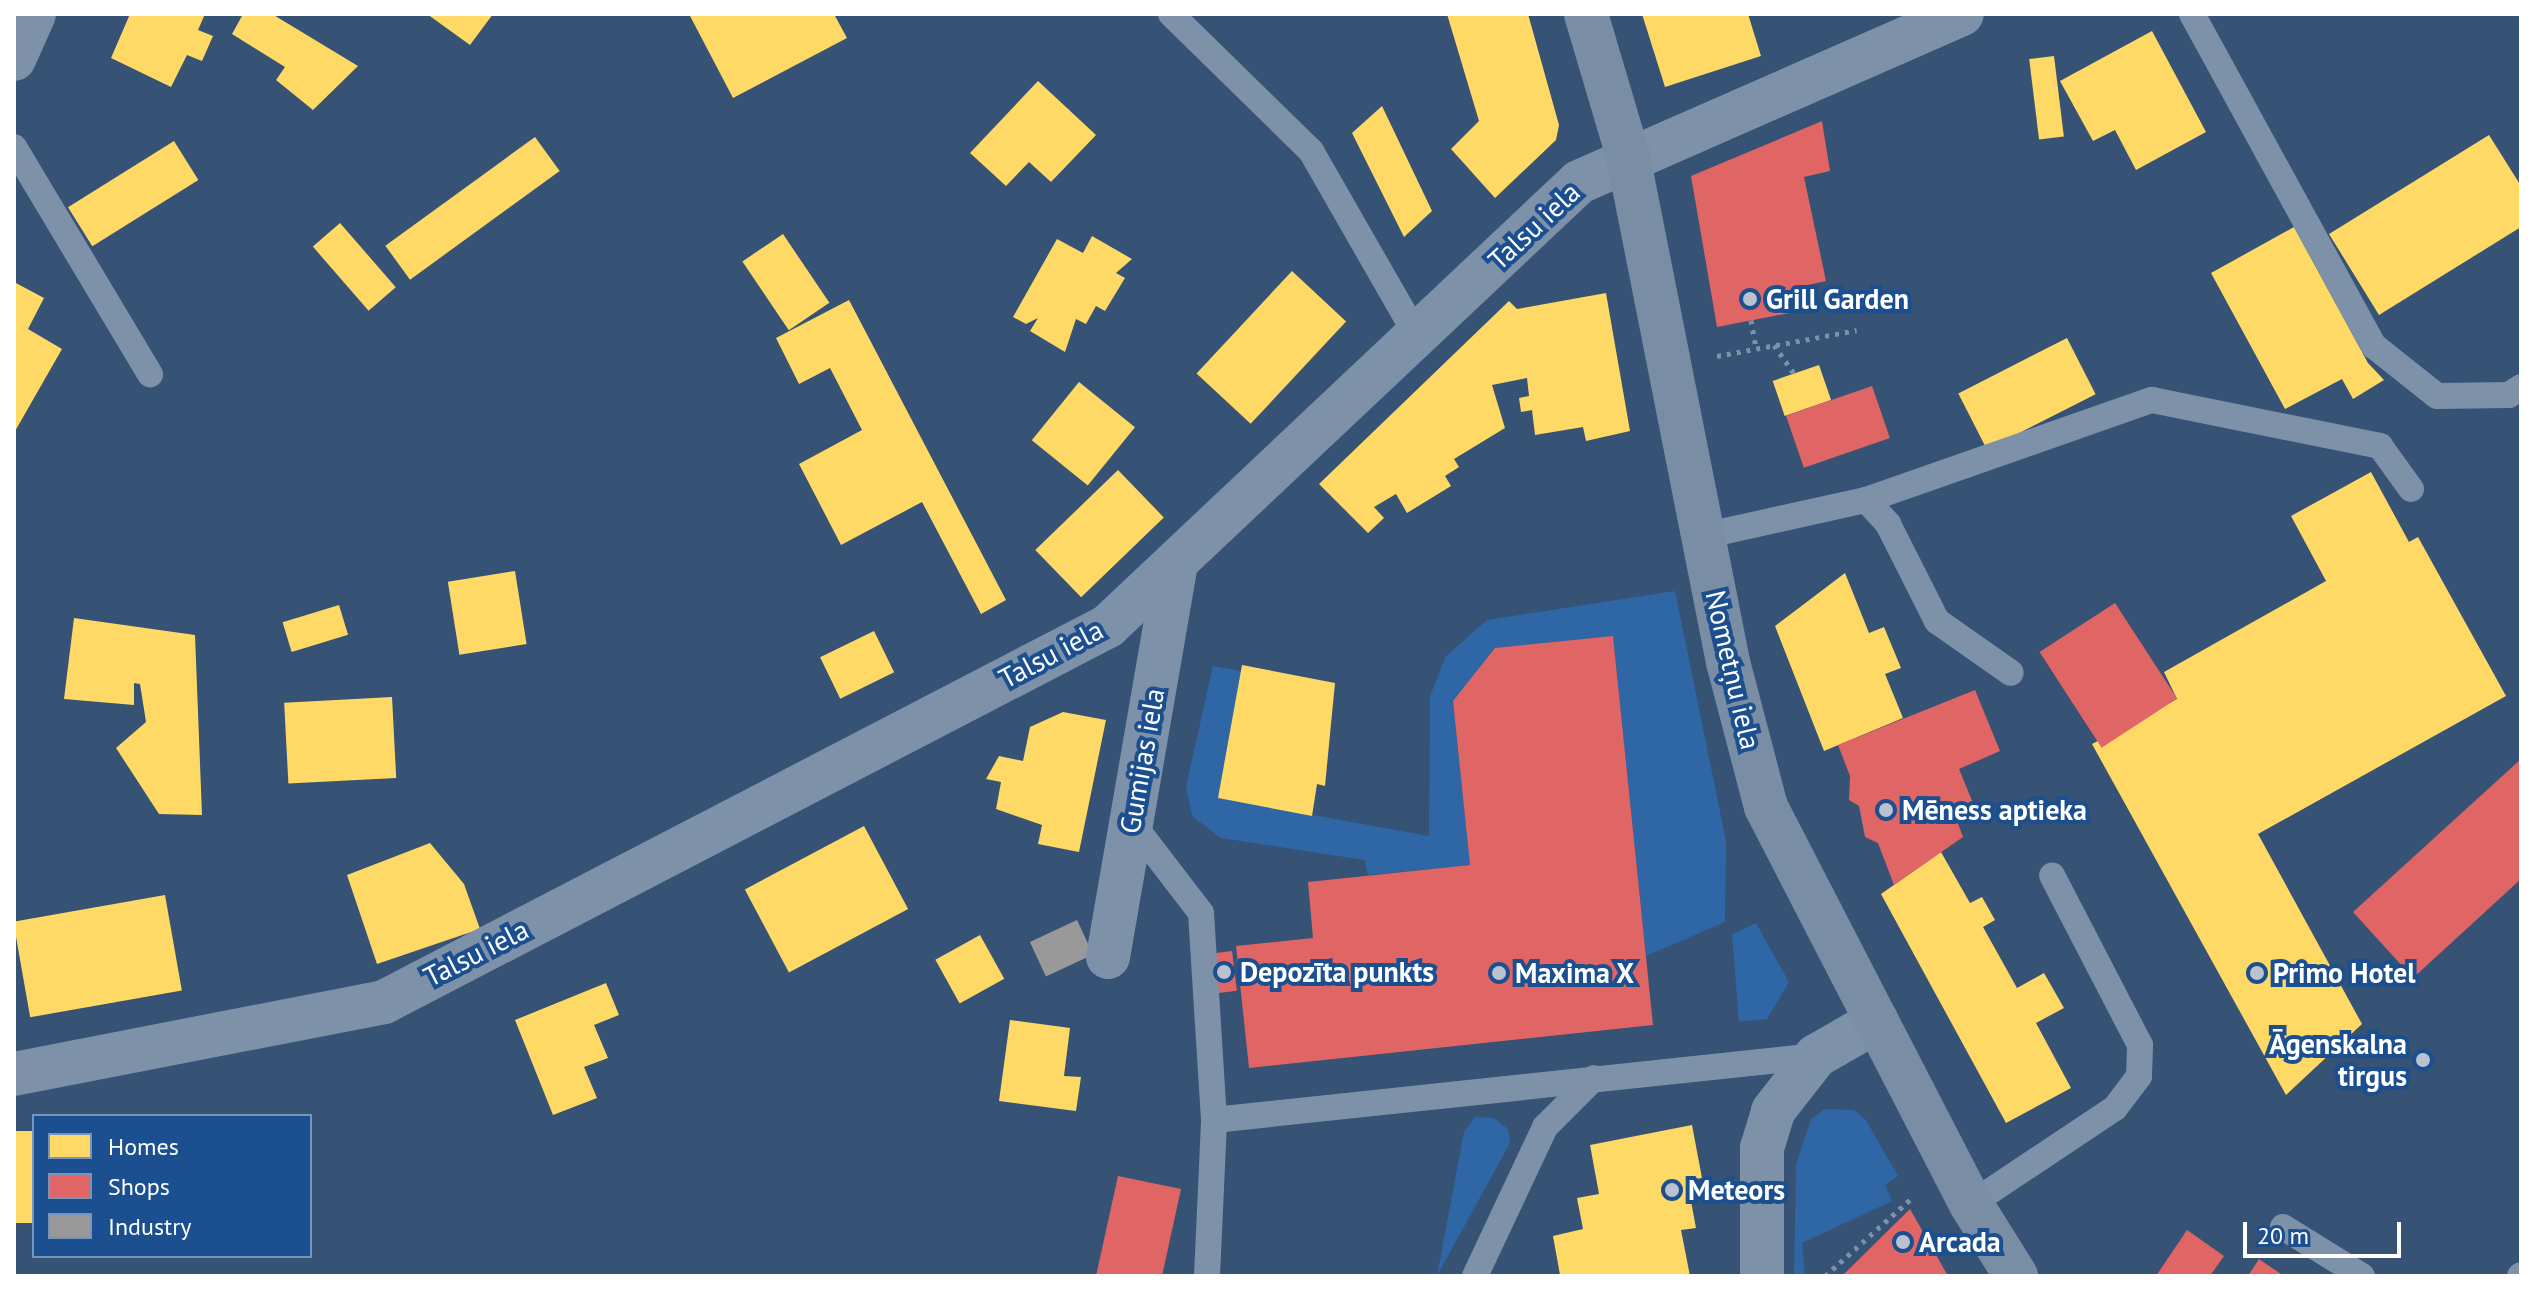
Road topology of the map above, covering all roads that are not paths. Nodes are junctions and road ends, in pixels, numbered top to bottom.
1 (34, 14) edge
2 (1171, 14) edge
3 (1586, 14) edge
4 (1962, 14) edge
5 (2192, 14) edge
6 (14, 59) edge
7 (14, 147) edge
8 (1628, 156) junction
9 (1417, 336) junction
10 (150, 374) dead end
11 (2521, 387) edge
12 (2411, 489) dead end
13 (1866, 500) junction
14 (1703, 536) junction
15 (1176, 565) junction
16 (2011, 673) dead end
17 (1132, 823) junction
18 (2052, 875) dead end
19 (1103, 939) dead end
20 (1877, 1021) junction
21 (1816, 1056) junction
22 (14, 1074) edge
23 (1594, 1078) junction
24 (1214, 1120) junction
25 (1971, 1204) junction
26 (2283, 1227) dead end
27 (1207, 1276) edge
28 (1475, 1276) edge
29 (1762, 1276) edge
30 (2016, 1276) edge
31 (2362, 1276) edge

1 - 6 street
2 - 9 lane
3 - 8 street, Nometņu iela
4 - 8 street, Talsu iela
5 - 11 lane
7 - 10 lane
8 - 9 street, Talsu iela
8 - 14 street, Nometņu iela
9 - 15 street, Talsu iela
12 - 13 lane
13 - 14 lane
13 - 16 lane
14 - 20 street, Nometņu iela
15 - 17 street, Gumijas iela
15 - 22 street, Talsu iela
17 - 19 street, Gumijas iela
17 - 24 lane
18 - 25 lane
20 - 21 street
20 - 25 street, Nometņu iela
21 - 23 lane
21 - 29 street
23 - 24 lane
23 - 28 lane
24 - 27 lane
25 - 30 street, Nometņu iela
26 - 31 lane

